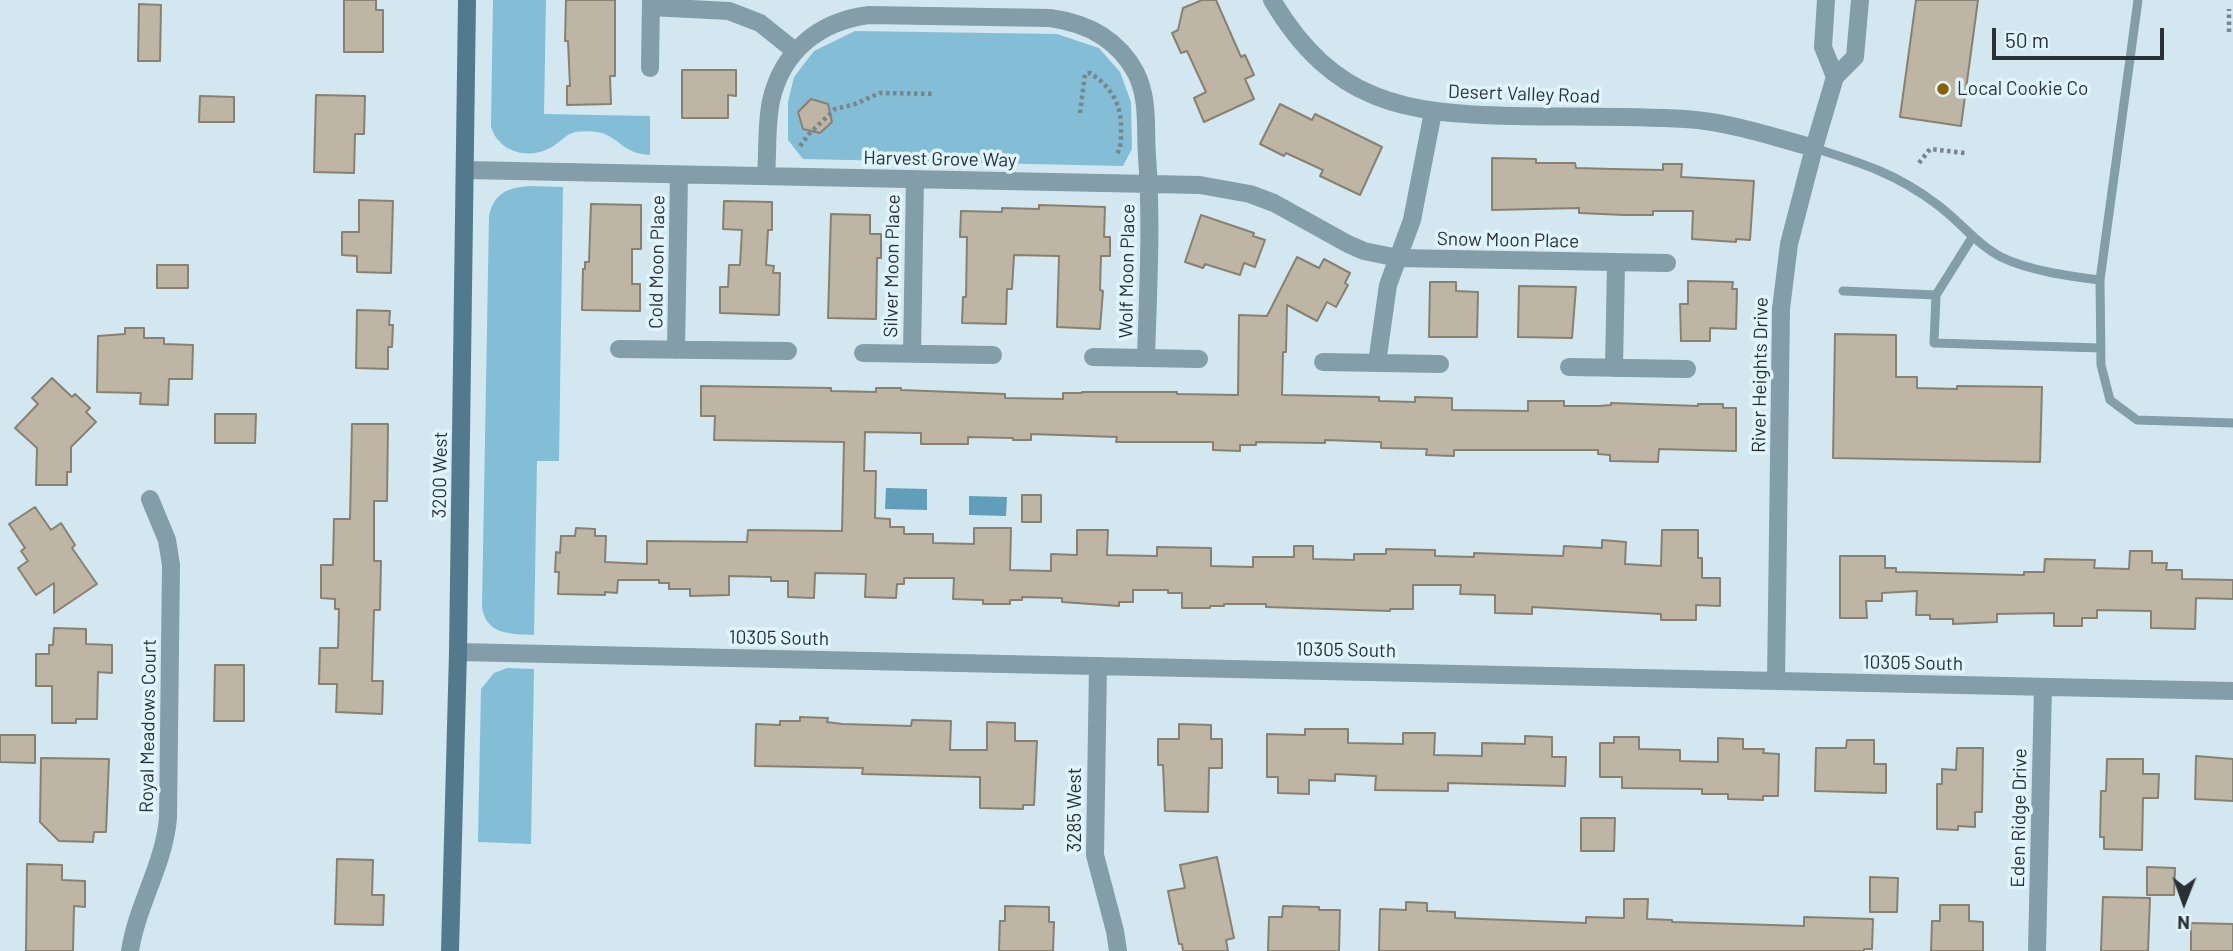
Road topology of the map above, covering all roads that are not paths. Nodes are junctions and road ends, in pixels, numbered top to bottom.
1 (467, 0) edge
2 (1272, 0) edge
3 (1826, 0) edge
4 (1860, 0) edge
5 (2138, 0) edge
6 (651, 3) edge
7 (795, 51) junction
8 (650, 68) dead end
9 (1835, 77) junction
10 (1433, 112) junction
11 (1814, 148) junction
12 (466, 170) junction
13 (679, 174) junction
14 (766, 176) junction
15 (915, 179) junction
16 (1150, 184) junction
17 (1973, 236) junction
18 (1398, 258) junction
19 (1616, 262) junction
20 (1667, 263) dead end
21 (2100, 280) junction
22 (1843, 291) dead end
23 (1936, 295) junction
24 (2102, 348) junction
25 (620, 349) dead end
26 (676, 350) junction
27 (788, 351) dead end
28 (863, 353) dead end
29 (912, 353) junction
30 (993, 355) dead end
31 (1093, 357) dead end
32 (1146, 358) junction
33 (1199, 359) dead end
34 (1322, 362) dead end
35 (1377, 363) junction
36 (1440, 364) dead end
37 (1569, 367) dead end
38 (1614, 368) junction
39 (1687, 369) dead end
40 (2233, 423) edge
41 (150, 499) dead end
42 (458, 652) junction
43 (1098, 666) junction
44 (1776, 681) junction
45 (2043, 687) junction
46 (2233, 691) edge
47 (130, 951) edge
48 (450, 951) edge
49 (1118, 951) edge
50 (2037, 951) edge

1 - 12 street, 3200 West
2 - 10 street, Desert Valley Road
3 - 9 street
4 - 9 street, River Heights Drive
5 - 21 lane
6 - 7 street
6 - 8 street
7 - 14 street
7 - 16 street, Wolf Moon Place
9 - 11 street, River Heights Drive
10 - 11 street, Desert Valley Road
10 - 18 street
11 - 17 lane
11 - 44 street, River Heights Drive
12 - 13 street, Harvest Grove Way
12 - 42 street, 3200 West
13 - 14 street, Harvest Grove Way
13 - 26 street, Cold Moon Place
14 - 15 street, Harvest Grove Way
15 - 16 street, Harvest Grove Way
15 - 29 street, Silver Moon Place
16 - 18 street, Harvest Grove Way
16 - 32 street, Wolf Moon Place
17 - 21 lane
17 - 23 lane
18 - 19 street, Snow Moon Place
18 - 35 street
19 - 20 street, Snow Moon Place
19 - 38 street
21 - 24 lane
22 - 23 lane
23 - 24 lane
24 - 40 lane
25 - 26 street, Cold Moon Place
26 - 27 street, Cold Moon Place
28 - 29 street, Silver Moon Place
29 - 30 street, Silver Moon Place
31 - 32 street, Wolf Moon Place
32 - 33 street, Wolf Moon Place
34 - 35 street
35 - 36 street
37 - 38 street
38 - 39 street
41 - 47 street, Royal Meadows Court
42 - 43 street, 10305 South
42 - 48 street, 3200 West
43 - 44 street, 10305 South
43 - 49 street, 3285 West
44 - 45 street, 10305 South
45 - 46 street, 10305 South
45 - 50 street, Eden Ridge Drive

